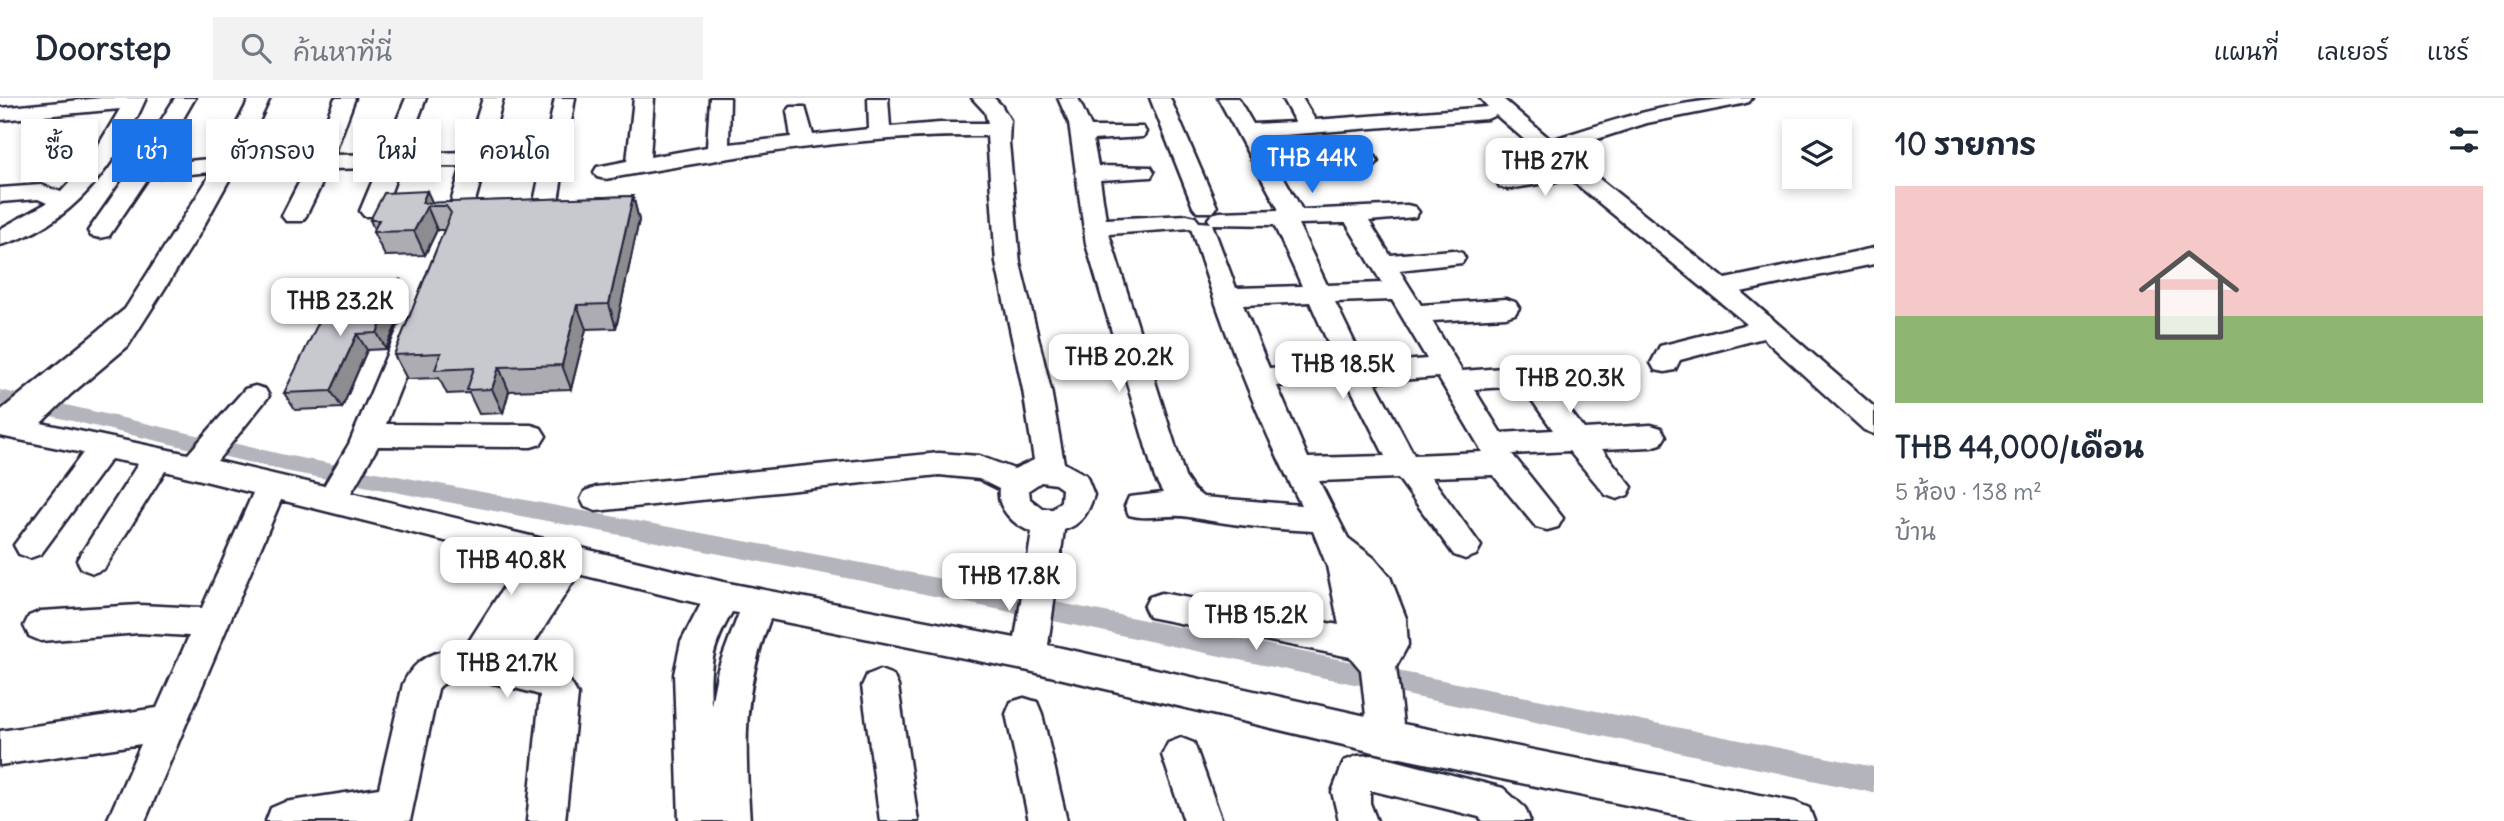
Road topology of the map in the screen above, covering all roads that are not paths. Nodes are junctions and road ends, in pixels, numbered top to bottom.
1 (185, 98) edge
2 (260, 98) edge
3 (345, 98) edge
4 (416, 98) edge
5 (493, 98) edge
6 (565, 98) edge
7 (644, 98) edge
8 (720, 98) edge
9 (877, 98) edge
10 (982, 98) edge
11 (1068, 98) edge
12 (1160, 98) edge
13 (1228, 98) edge
14 (1292, 98) edge
15 (1742, 98) edge
16 (135, 100) edge
17 (1489, 105) edge
18 (798, 111) dead end
19 (0, 114) edge
20 (173, 119) edge
21 (250, 119) edge
22 (337, 119) edge
23 (408, 119) edge
24 (487, 119) edge
25 (561, 119) edge
26 (1308, 127) junction
27 (999, 130) junction
28 (1246, 131) junction
29 (1135, 132) dead end
30 (880, 134) junction
31 (1080, 134) junction
32 (803, 142) junction
33 (1548, 148) junction
34 (718, 151) junction
35 (1367, 161) dead end
36 (638, 165) junction
37 (1266, 166) junction
38 (605, 172) dead end
39 (1143, 172) dead end
40 (1575, 172) junction
41 (1086, 173) junction
42 (134, 182) edge
43 (218, 182) edge
44 (311, 182) edge
45 (384, 182) edge
46 (469, 182) edge
47 (550, 182) edge
48 (1508, 182) dead end
49 (0, 195) edge
50 (65, 202) junction
51 (545, 207) edge
52 (372, 211) edge
53 (460, 212) edge
54 (1406, 212) dead end
55 (294, 216) dead end
56 (1354, 216) junction
57 (1289, 218) junction
58 (1204, 219) junction
59 (1095, 227) junction
60 (100, 231) dead end
61 (0, 238) edge
62 (1874, 256) edge
63 (1453, 258) dead end
64 (1385, 262) junction
65 (1720, 288) junction
66 (1318, 294) junction
67 (1227, 297) junction
68 (422, 299) edge
69 (1407, 302) junction
70 (1506, 308) dead end
71 (1767, 328) junction
72 (1665, 363) dead end
73 (1598, 371) dead end
74 (1356, 373) junction
75 (1450, 374) junction
76 (1529, 376) junction
77 (1259, 378) junction
78 (255, 396) dead end
79 (10, 424) edge
80 (1874, 424) edge
81 (531, 436) dead end
82 (1651, 436) dead end
83 (1576, 440) junction
84 (365, 441) junction
85 (104, 446) junction
86 (1497, 453) junction
87 (205, 455) junction
88 (157, 458) junction
89 (1405, 465) junction
90 (1050, 470) junction
91 (1298, 470) junction
92 (1015, 485) junction
93 (1617, 486) dead end
94 (271, 487) junction
95 (335, 494) junction
96 (596, 499) dead end
97 (1188, 504) junction
98 (1140, 506) dead end
99 (1547, 518) dead end
100 (1051, 522) junction
101 (1330, 533) junction
102 (30, 545) dead end
103 (1465, 546) dead end
104 (558, 555) junction
105 (93, 560) dead end
106 (723, 596) junction
107 (759, 604) junction
108 (1161, 607) dead end
109 (210, 623) junction
110 (41, 626) dead end
111 (1030, 647) junction
112 (486, 667) junction
113 (1374, 669) junction
114 (880, 686) dead end
115 (1024, 714) dead end
116 (711, 717) junction
117 (168, 723) junction
118 (1386, 738) junction
119 (0, 748) edge
120 (1181, 755) dead end
121 (393, 812) edge
122 (126, 821) edge
123 (285, 821) edge
124 (546, 821) edge
125 (698, 821) edge
126 (730, 821) edge
127 (898, 821) edge
128 (1048, 821) edge
129 (1203, 821) edge
130 (1358, 821) edge
131 (1511, 821) edge
132 (1795, 821) edge

1 - 20 street
2 - 21 street
3 - 22 street
4 - 23 street
5 - 24 street
6 - 25 street
7 - 36 street
8 - 34 street
9 - 30 street
10 - 27 street
11 - 31 street
12 - 58 street
13 - 28 street
14 - 26 street
15 - 33 street
16 - 19 street
16 - 50 street
17 - 26 street
17 - 33 street
18 - 32 street
26 - 28 street
27 - 30 street
27 - 90 street
28 - 37 street
29 - 31 street
30 - 32 street
31 - 41 street
32 - 34 street
33 - 40 street
34 - 36 street
35 - 37 street
36 - 38 street
37 - 57 street
39 - 41 street
40 - 48 street
40 - 65 street
41 - 59 street
42 - 60 street
43 - 79 street
44 - 55 street
45 - 52 street
46 - 53 street
47 - 51 street
49 - 50 street
50 - 61 street
54 - 56 street
56 - 57 street
56 - 64 street
57 - 58 street
57 - 66 street
58 - 59 street
58 - 67 street
59 - 97 street
62 - 65 street
63 - 64 street
64 - 69 street
65 - 71 street
66 - 67 street
66 - 69 street
66 - 74 street
67 - 77 street
68 - 84 street
69 - 70 street
69 - 75 street
71 - 72 street
71 - 80 street
73 - 76 street
74 - 75 street
74 - 77 street
74 - 89 street
75 - 76 street
75 - 86 street
76 - 83 street
77 - 91 street
78 - 87 street
79 - 85 street
81 - 84 street
82 - 83 street
83 - 86 street
83 - 93 street
84 - 95 street
85 - 88 street
85 - 102 street
86 - 89 street
86 - 99 street
87 - 88 street
87 - 94 street
88 - 105 street
89 - 91 street
89 - 103 street
90 - 92 street
90 - 100 street
91 - 101 street
92 - 96 street
92 - 100 street
94 - 95 street
94 - 109 street
95 - 104 street
97 - 98 street
97 - 101 street
100 - 111 street
101 - 113 street
104 - 106 street
104 - 112 street
106 - 107 street
106 - 116 street
107 - 111 street
107 - 116 street
108 - 113 street
109 - 110 street
109 - 117 street
111 - 118 street
112 - 121 street
112 - 124 street
113 - 118 street
114 - 127 street
115 - 128 street
116 - 125 street
116 - 126 street
117 - 119 street
117 - 122 street
118 - 132 street
120 - 129 street
121 - 123 street
130 - 131 street

